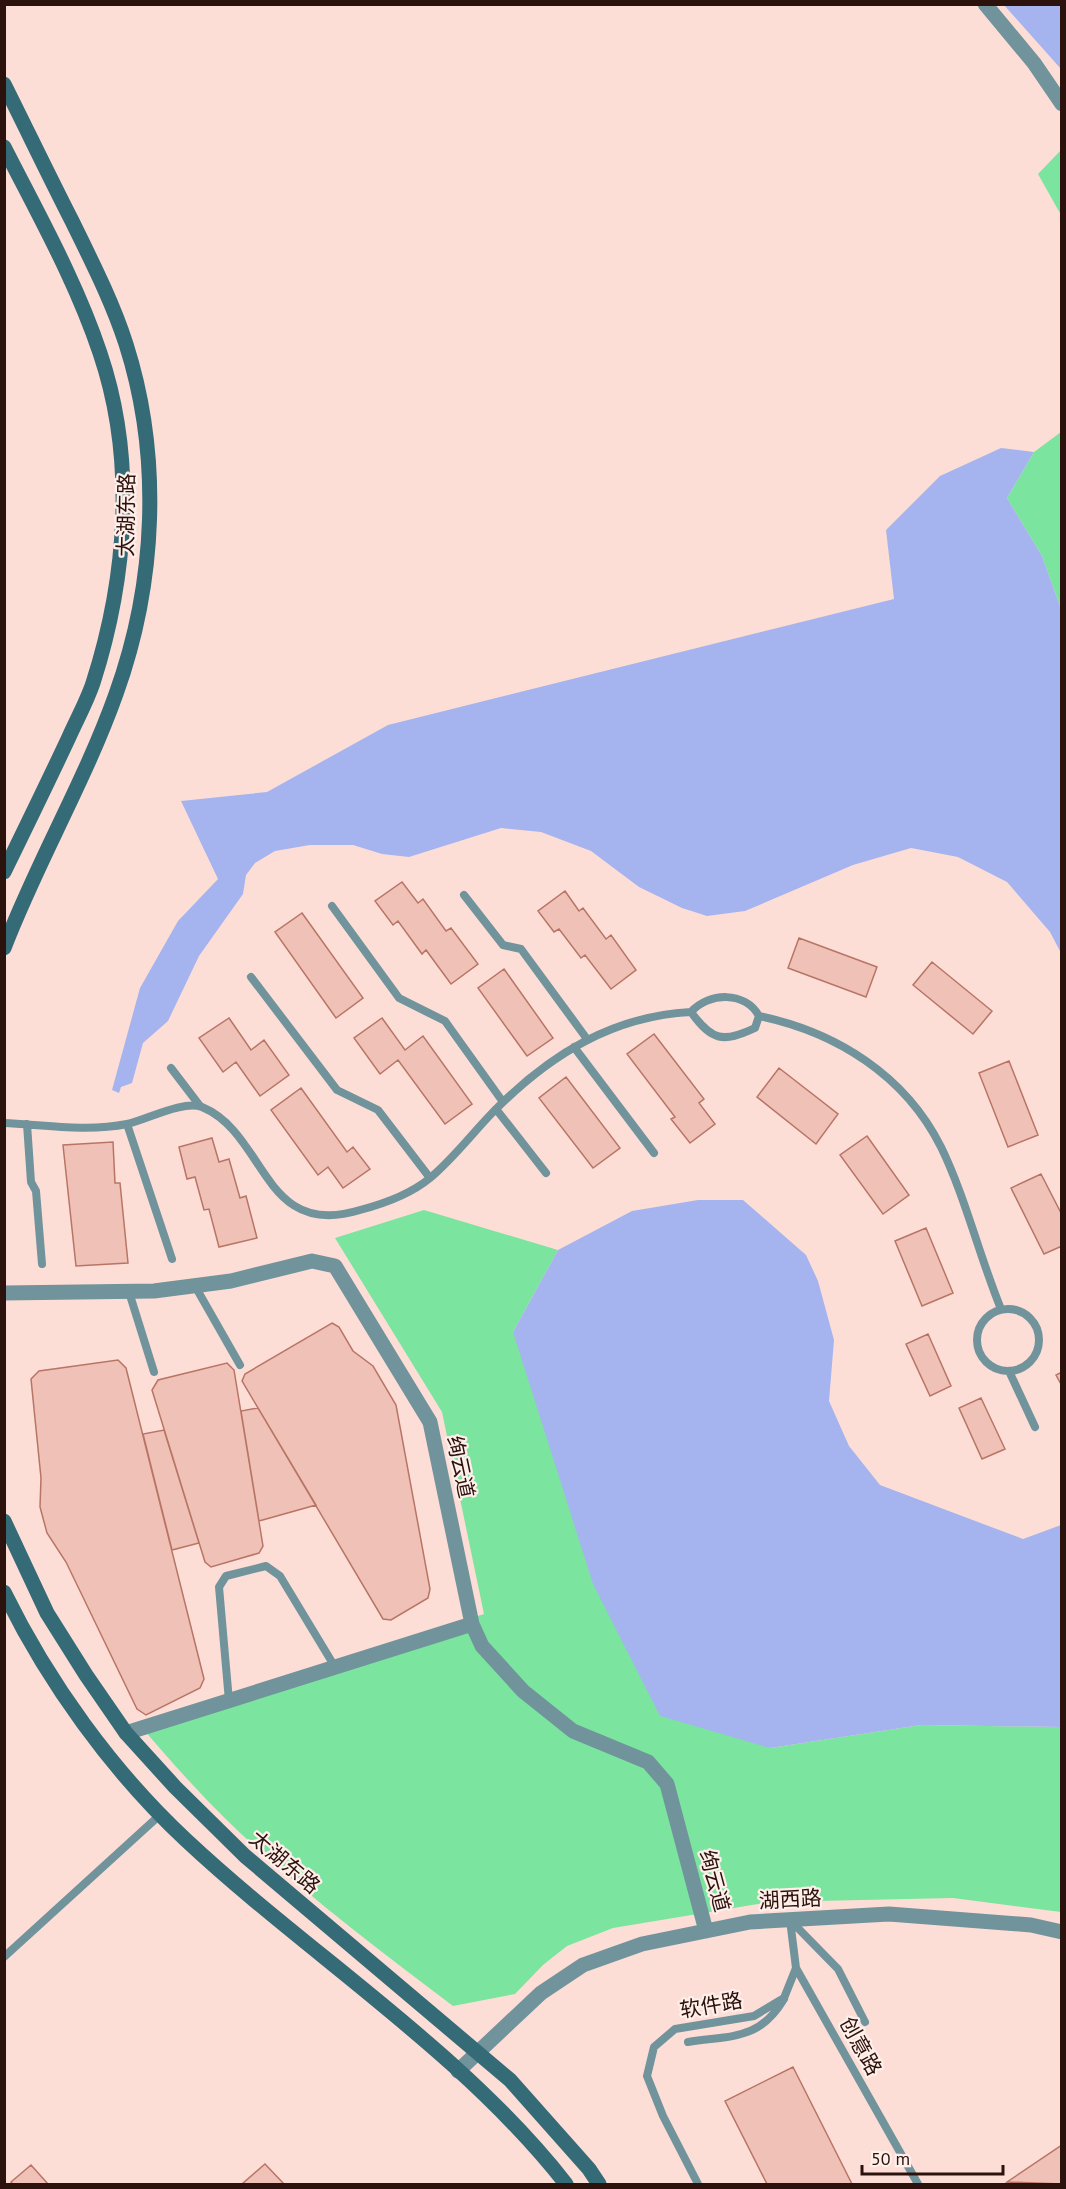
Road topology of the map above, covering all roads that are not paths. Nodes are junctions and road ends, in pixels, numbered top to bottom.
1 (985, 4) edge
2 (4, 84) edge
3 (1062, 104) edge
4 (4, 147) edge
5 (4, 872) edge
6 (464, 895) dead end
7 (332, 906) dead end
8 (4, 948) edge
9 (251, 977) dead end
10 (691, 1012) junction
11 (759, 1016) junction
12 (587, 1039) junction
13 (574, 1047) junction
14 (171, 1068) dead end
15 (503, 1102) junction
16 (200, 1106) junction
17 (496, 1109) junction
18 (4, 1123) edge
19 (27, 1124) junction
20 (127, 1124) junction
21 (654, 1153) dead end
22 (546, 1173) dead end
23 (430, 1178) junction
24 (172, 1259) dead end
25 (42, 1264) dead end
26 (195, 1286) junction
27 (129, 1292) junction
28 (4, 1293) edge
29 (1002, 1309) junction
30 (240, 1365) dead end
31 (1009, 1371) junction
32 (154, 1372) dead end
33 (1035, 1427) dead end
34 (4, 1521) edge
35 (4, 1592) edge
36 (472, 1624) junction
37 (335, 1667) junction
38 (229, 1701) junction
39 (126, 1733) junction
40 (161, 1814) junction
41 (790, 1920) junction
42 (706, 1931) junction
43 (1062, 1932) edge
44 (4, 1957) edge
45 (796, 1968) junction
46 (784, 1998) junction
47 (865, 2022) dead end
48 (688, 2042) dead end
49 (478, 2053) junction
50 (458, 2071) junction
51 (566, 2184) edge
52 (599, 2184) edge
53 (698, 2184) edge
54 (918, 2184) edge

1 - 3 street
2 - 8 main road, 太湖东路
4 - 5 main road, 太湖东路
6 - 12 lane
7 - 15 lane
9 - 23 lane
10 - 11 lane
10 - 11 lane
10 - 12 lane
11 - 29 lane
12 - 13 lane
13 - 15 lane
13 - 21 lane
14 - 16 lane
15 - 17 lane
16 - 20 lane
16 - 23 lane
17 - 22 lane
17 - 23 lane
18 - 19 lane
19 - 20 lane
19 - 25 lane
20 - 24 lane
26 - 27 street, 绚云道
26 - 30 lane
26 - 36 street, 绚云道
27 - 28 street, 绚云道
27 - 32 lane
29 - 31 lane
29 - 31 lane
31 - 33 lane
34 - 39 main road, 太湖东路
35 - 40 main road
36 - 37 street
36 - 42 street, 绚云道
37 - 38 street
37 - 38 lane
38 - 39 street
39 - 49 main road, 太湖东路
40 - 44 lane
40 - 50 main road
41 - 42 street, 湖西路
41 - 43 street, 湖西路
41 - 45 lane, 创意路
41 - 47 lane
42 - 49 street, 湖西路
45 - 46 lane
45 - 54 lane, 创意路
46 - 48 lane
46 - 53 lane, 软件路
49 - 50 street, 湖西路
49 - 52 main road, 太湖东路
50 - 51 main road

